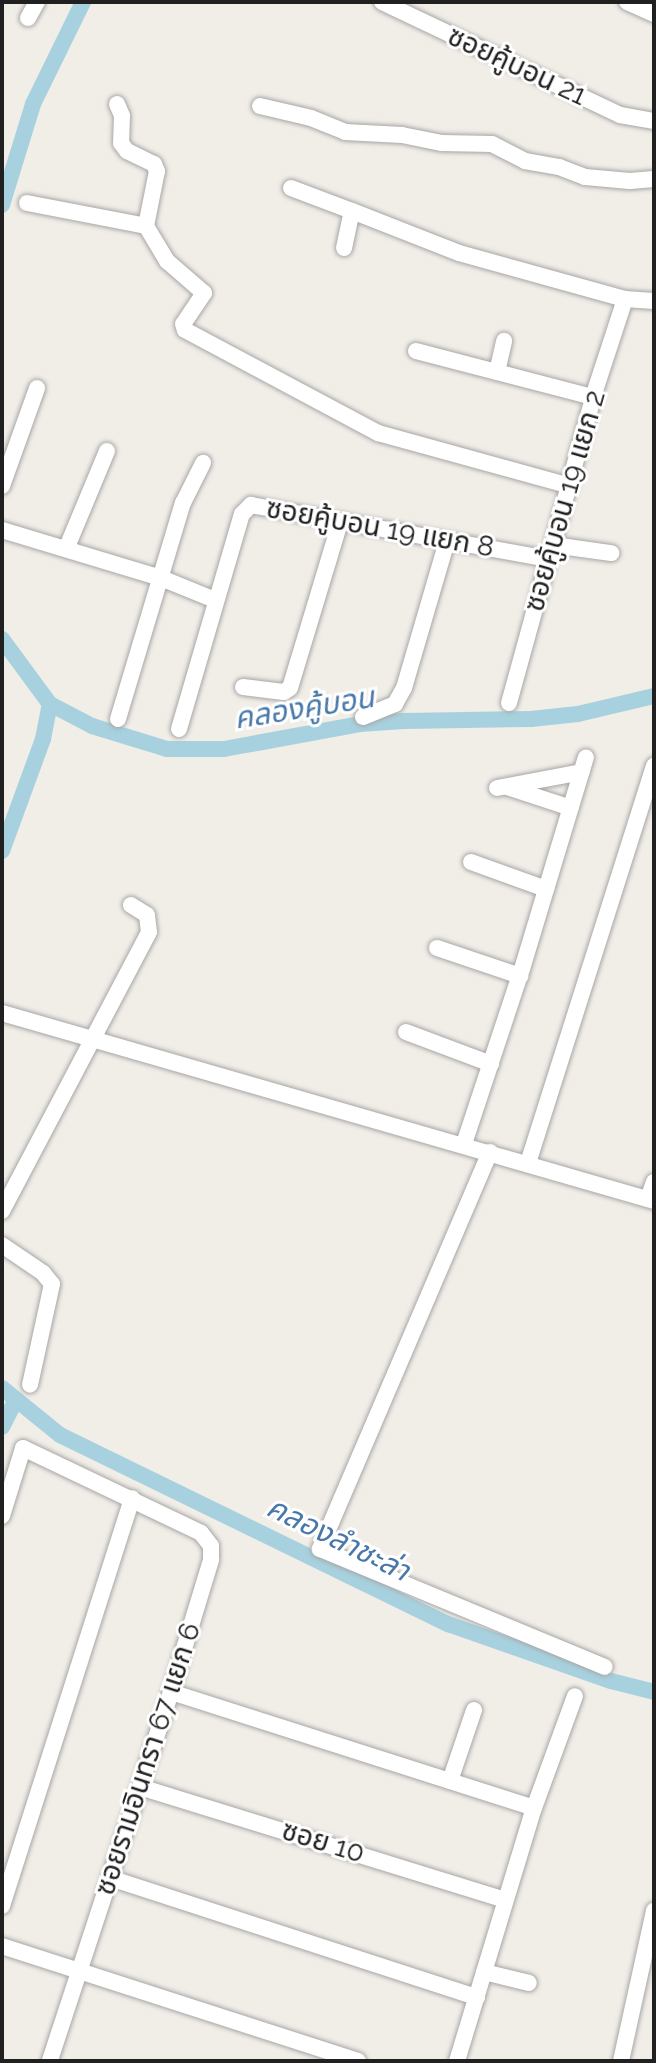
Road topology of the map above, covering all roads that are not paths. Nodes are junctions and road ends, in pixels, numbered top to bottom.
1 (37, 2) edge
2 (382, 2) edge
3 (627, 2) edge
4 (654, 14) edge
5 (28, 18) dead end
6 (117, 104) dead end
7 (260, 106) dead end
8 (654, 121) edge
9 (654, 179) edge
10 (291, 188) dead end
11 (27, 203) dead end
12 (352, 211) junction
13 (146, 226) junction
14 (344, 248) dead end
15 (625, 299) junction
16 (654, 301) edge
17 (504, 341) dead end
18 (416, 351) dead end
19 (497, 372) junction
20 (37, 388) dead end
21 (593, 397) junction
22 (107, 451) dead end
23 (203, 463) dead end
24 (2, 486) edge
25 (570, 486) junction
26 (340, 522) junction
27 (2, 530) edge
28 (447, 541) junction
29 (67, 547) junction
30 (550, 552) junction
31 (611, 553) dead end
32 (161, 578) junction
33 (215, 600) junction
34 (243, 687) dead end
35 (509, 703) dead end
36 (363, 717) dead end
37 (118, 719) dead end
38 (179, 729) dead end
39 (654, 765) edge
40 (571, 808) junction
41 (648, 808) edge
42 (471, 862) dead end
43 (546, 889) junction
44 (131, 905) dead end
45 (437, 948) dead end
46 (520, 976) junction
47 (2, 1013) edge
48 (406, 1032) dead end
49 (93, 1041) junction
50 (491, 1064) junction
51 (464, 1144) junction
52 (490, 1152) junction
53 (528, 1163) junction
54 (654, 1182) edge
55 (651, 1200) edge
56 (2, 1211) edge
57 (2, 1245) edge
58 (30, 1385) dead end
59 (132, 1498) junction
60 (2, 1516) edge
61 (605, 1667) dead end
62 (171, 1692) junction
63 (575, 1696) dead end
64 (474, 1710) dead end
65 (450, 1781) junction
66 (140, 1787) junction
67 (534, 1808) junction
68 (110, 1878) junction
69 (505, 1900) junction
70 (2, 1906) edge
71 (654, 1911) edge
72 (2, 1946) edge
73 (78, 1971) junction
74 (484, 1972) junction
75 (529, 1983) dead end
76 (477, 1997) junction
77 (50, 2061) edge
78 (358, 2061) edge
79 (457, 2061) edge
80 (621, 2061) edge

1 - 5 street
2 - 8 street, ซอยคู้บอน 21
3 - 4 street
6 - 13 street
7 - 9 street
10 - 12 street
11 - 13 street
12 - 14 street
12 - 15 street
13 - 25 street
15 - 16 street
15 - 21 street, ซอยคู้บอน 19 แยก 2
17 - 19 street
18 - 19 street
19 - 21 street
20 - 24 street
21 - 25 street, ซอยคู้บอน 19 แยก 2
22 - 29 street
23 - 32 street
25 - 30 street, ซอยคู้บอน 19 แยก 2
26 - 28 street, ซอยคู้บอน 19 แยก 8
26 - 33 street, ซอยคู้บอน 19 แยก 8
26 - 34 street
27 - 29 street
28 - 30 street, ซอยคู้บอน 19 แยก 8
28 - 36 street
29 - 32 street
30 - 31 street, ซอยคู้บอน 19 แยก 8
30 - 35 street, ซอยคู้บอน 19 แยก 2
32 - 33 street
32 - 37 street
33 - 38 street
39 - 41 street
40 - 40 street
40 - 43 street
41 - 53 street
42 - 43 street
43 - 46 street
44 - 49 street
45 - 46 street
46 - 50 street
47 - 49 street
48 - 50 street
49 - 51 street
49 - 56 street
50 - 51 street
51 - 52 street
52 - 53 street
52 - 61 street
53 - 55 street
54 - 55 street
57 - 58 street
59 - 60 street
59 - 62 street, ซอยรามอินทรา 67 แยก 6
59 - 70 street
62 - 65 street
62 - 66 street, ซอยรามอินทรา 67 แยก 6
63 - 67 street
64 - 65 street
65 - 67 street
66 - 68 street, ซอยรามอินทรา 67 แยก 6
66 - 69 street, ซอย 10
67 - 69 street
68 - 73 street, ซอยรามอินทรา 67 แยก 6
68 - 76 street
69 - 74 street
71 - 80 street
72 - 73 street
73 - 77 street, ซอยรามอินทรา 67 แยก 6
73 - 78 street
74 - 75 street
74 - 76 street
76 - 79 street

